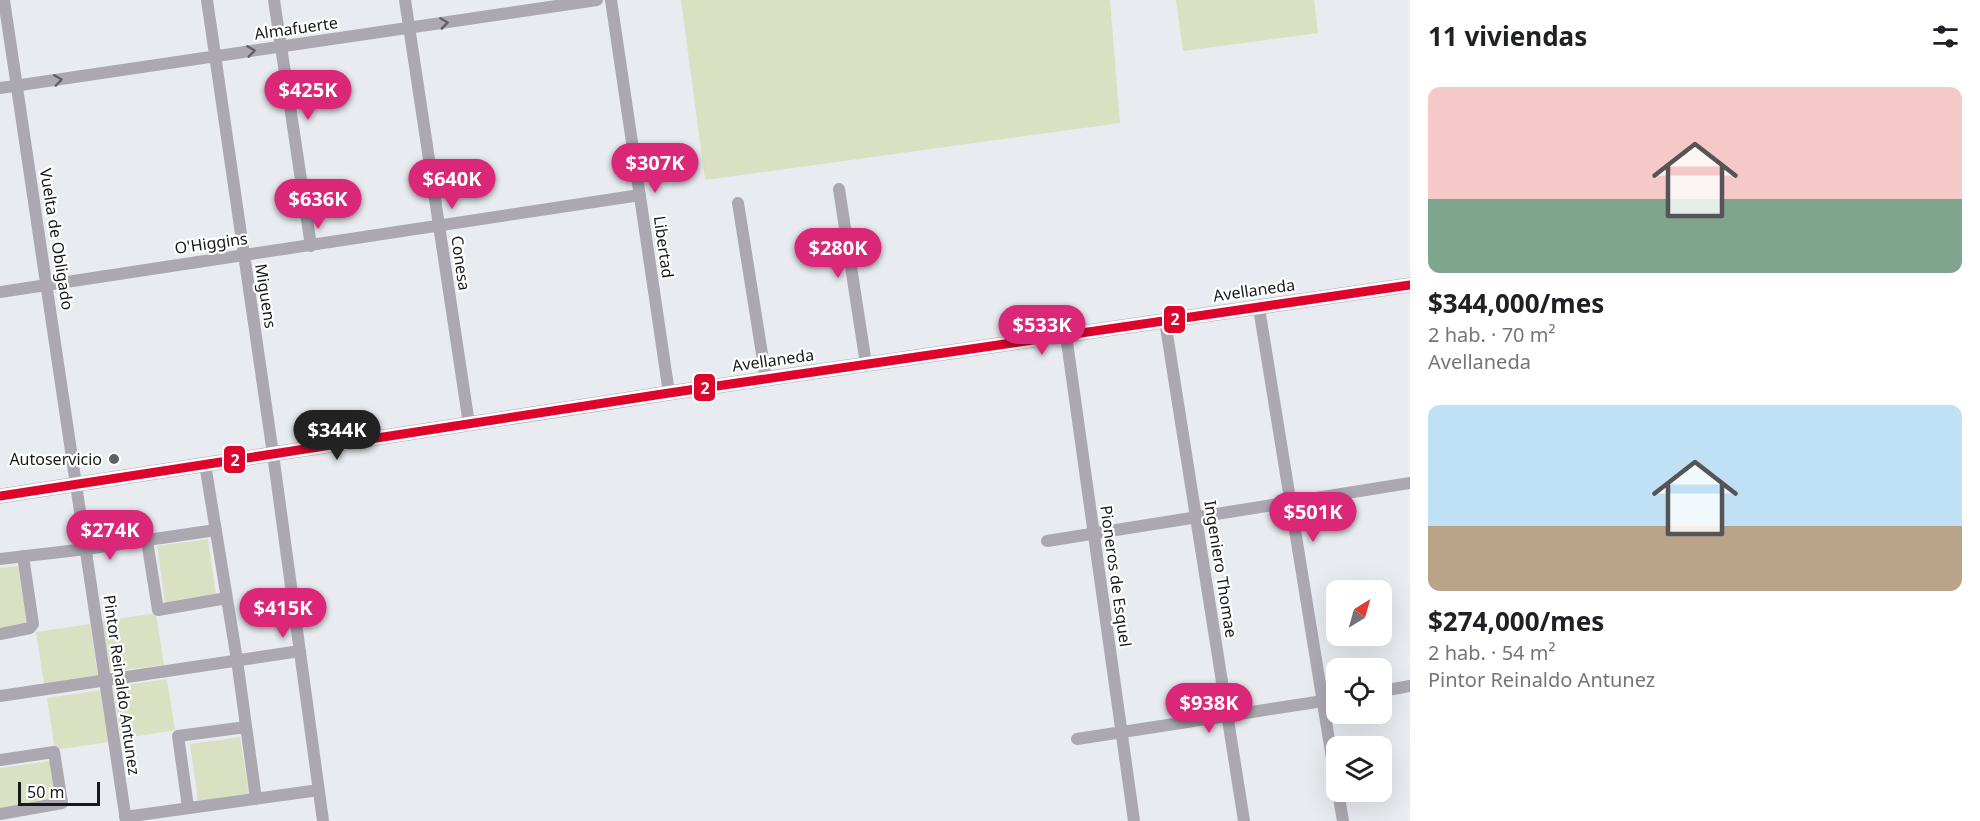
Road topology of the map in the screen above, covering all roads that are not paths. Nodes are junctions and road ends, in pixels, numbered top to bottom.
1 (4, 0) edge
2 (207, 0) edge
3 (274, 0) edge
4 (405, 0) edge
5 (597, 0) edge
6 (611, 0) edge
7 (409, 28) junction
8 (282, 46) junction
9 (216, 56) junction
10 (17, 86) junction
11 (0, 88) edge
12 (839, 189) dead end
13 (640, 195) junction
14 (738, 203) dead end
15 (439, 226) junction
16 (311, 246) junction
17 (243, 255) junction
18 (48, 284) junction
19 (1410, 285) edge
20 (0, 292) edge
21 (1259, 308) junction
22 (1165, 321) junction
23 (1066, 335) junction
24 (866, 364) junction
25 (766, 379) junction
26 (669, 393) junction
27 (468, 424) junction
28 (273, 454) junction
29 (205, 464) junction
30 (76, 483) junction
31 (1410, 483) edge
32 (0, 495) edge
33 (1292, 502) junction
34 (1196, 518) junction
35 (216, 530) junction
36 (1093, 533) junction
37 (147, 540) junction
38 (1047, 542) dead end
39 (86, 549) junction
40 (23, 556) junction
41 (0, 559) edge
42 (227, 598) junction
43 (0, 634) edge
44 (300, 651) junction
45 (237, 660) junction
46 (105, 679) junction
47 (1410, 686) edge
48 (1392, 689) edge
49 (0, 696) edge
50 (1326, 701) edge
51 (1323, 702) junction
52 (1228, 716) junction
53 (246, 727) junction
54 (1122, 732) junction
55 (1328, 736) edge
56 (1077, 739) dead end
57 (0, 760) edge
58 (319, 790) junction
59 (256, 799) junction
60 (1340, 802) edge
61 (188, 807) junction
62 (0, 814) edge
63 (125, 819) edge
64 (323, 821) edge
65 (1134, 821) edge
66 (1244, 821) edge
67 (1343, 821) edge

1 - 10 street, Vuelta de Obligado
2 - 9 street, Miguens
3 - 8 street
4 - 7 street, Conesa
7 -> 5 street, Almafuerte
6 - 13 street, Libertad
7 - 8 street, Almafuerte
7 - 15 street, Conesa
9 -> 8 street, Almafuerte
8 - 16 street
10 -> 9 street, Almafuerte
9 - 17 street, Miguens
10 - 11 street, Almafuerte
10 - 18 street, Vuelta de Obligado
12 - 24 street
13 - 15 street, O'Higgins
13 - 26 street, Libertad
14 - 25 street
15 - 16 street, O'Higgins
15 - 27 street, Conesa
16 - 17 street, O'Higgins
17 - 18 street, O'Higgins
17 - 28 street, Miguens
18 - 20 street, O'Higgins
18 - 30 street, Vuelta de Obligado
19 - 21 street, Avellaneda
21 - 22 street, Avellaneda
21 - 33 street
22 - 23 street, Avellaneda
22 - 34 street, Ingeniero Thomae
23 - 24 street, Avellaneda
23 - 36 street, Pioneros de Esquel
24 - 25 street, Avellaneda
25 - 26 street, Avellaneda
26 - 27 street, Avellaneda
27 - 28 street, Avellaneda
28 - 29 street, Avellaneda
28 - 44 street, Miguens
29 - 30 street, Avellaneda
29 - 35 street
30 - 32 street, Avellaneda
30 - 39 street, Pintor Reinaldo Antunez
31 - 33 street
33 - 34 street
33 - 51 street
34 - 36 street
34 - 52 street, Ingeniero Thomae
35 - 37 street
35 - 42 street
36 - 38 street
36 - 54 street, Pioneros de Esquel
37 - 39 street
37 - 42 street
39 - 40 street
39 - 46 street, Pintor Reinaldo Antunez
40 - 41 street
40 - 43 street
42 - 45 street
44 - 45 street
44 - 58 street, Miguens
45 - 46 street
45 - 53 street
46 - 49 street
46 - 63 street, Pintor Reinaldo Antunez
47 - 48 street
50 - 51 street
51 - 52 street
51 - 55 street
52 - 54 street
52 - 66 street, Ingeniero Thomae
53 - 59 street
53 - 61 street
54 - 56 street
54 - 65 street, Pioneros de Esquel
57 - 62 street
58 - 59 street
58 - 64 street, Miguens
59 - 61 street
60 - 67 street
61 - 63 street

